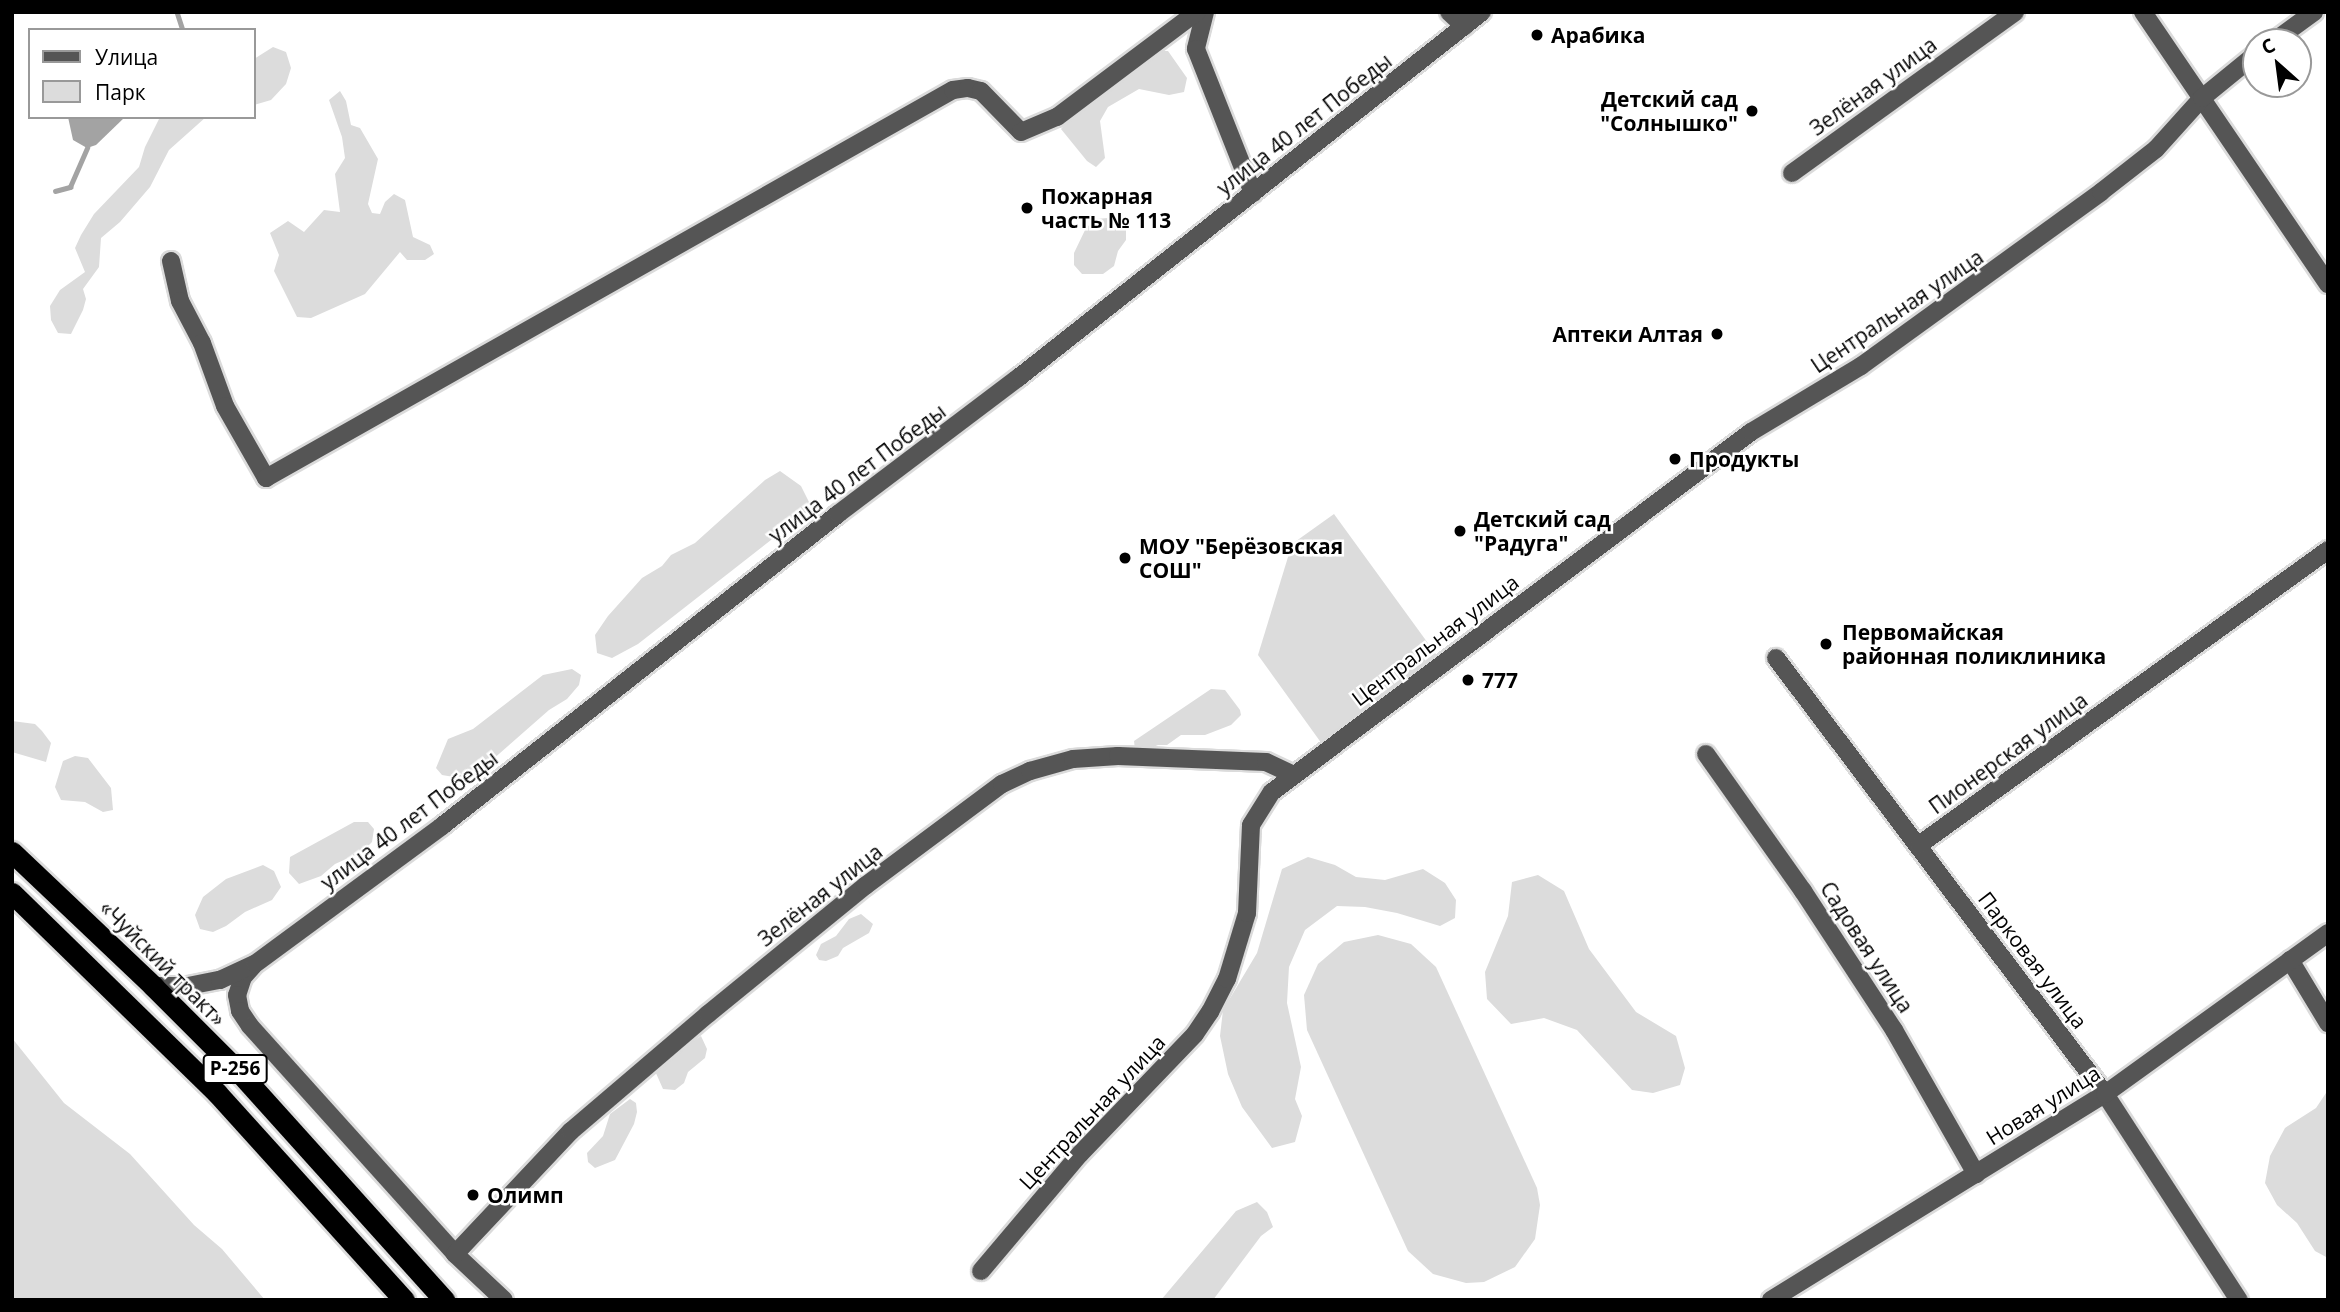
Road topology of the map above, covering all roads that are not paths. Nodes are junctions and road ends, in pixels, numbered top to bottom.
1 (1197, 12) edge
2 (1205, 12) edge
3 (1449, 12) edge
4 (1482, 12) edge
5 (2015, 12) edge
6 (2143, 12) edge
7 (2314, 12) edge
8 (1464, 26) junction
9 (2292, 28) edge
10 (2242, 66) edge
11 (2203, 98) junction
12 (1791, 173) dead end
13 (1253, 193) junction
14 (171, 261) dead end
15 (2328, 284) edge
16 (2328, 550) edge
17 (1776, 658) dead end
18 (1706, 754) dead end
19 (1294, 775) junction
20 (1919, 845) junction
21 (12, 852) edge
22 (12, 893) edge
23 (2328, 933) edge
24 (2290, 960) junction
25 (255, 964) junction
26 (153, 986) junction
27 (2328, 1023) edge
28 (2105, 1094) junction
29 (1976, 1174) junction
30 (331, 1215) junction
31 (455, 1254) junction
32 (981, 1270) dead end
33 (443, 1299) edge
34 (385, 1300) edge
35 (404, 1300) edge
36 (504, 1300) edge
37 (1771, 1300) edge
38 (2239, 1300) edge

1 - 14 street
2 - 13 street
3 - 8 street
4 - 8 street, улица 40 лет Победы
5 - 12 street, Зелёная улица
6 - 11 street
7 - 9 street
8 - 13 street, улица 40 лет Победы
10 - 11 street, Центральная улица
11 - 15 street
11 - 19 street, Центральная улица
13 - 25 street, улица 40 лет Победы
16 - 20 street, Пионерская улица
17 - 20 street, Парковая улица
18 - 29 street, Садовая улица
19 - 31 street, Зелёная улица
19 - 32 street, Центральная улица
20 - 28 street, Парковая улица
21 - 26 highway, «Чуйский тракт» / Р-256
22 - 30 highway, Р-256
23 - 24 street, Новая улица
24 - 27 street
24 - 28 street, Новая улица
25 - 26 street
25 - 31 street
26 - 33 highway, «Чуйский тракт» / Р-256
28 - 29 street, Новая улица
28 - 38 street, Парковая улица
29 - 37 street, Новая улица
30 - 34 highway
30 - 35 highway, Р-256
31 - 36 street

